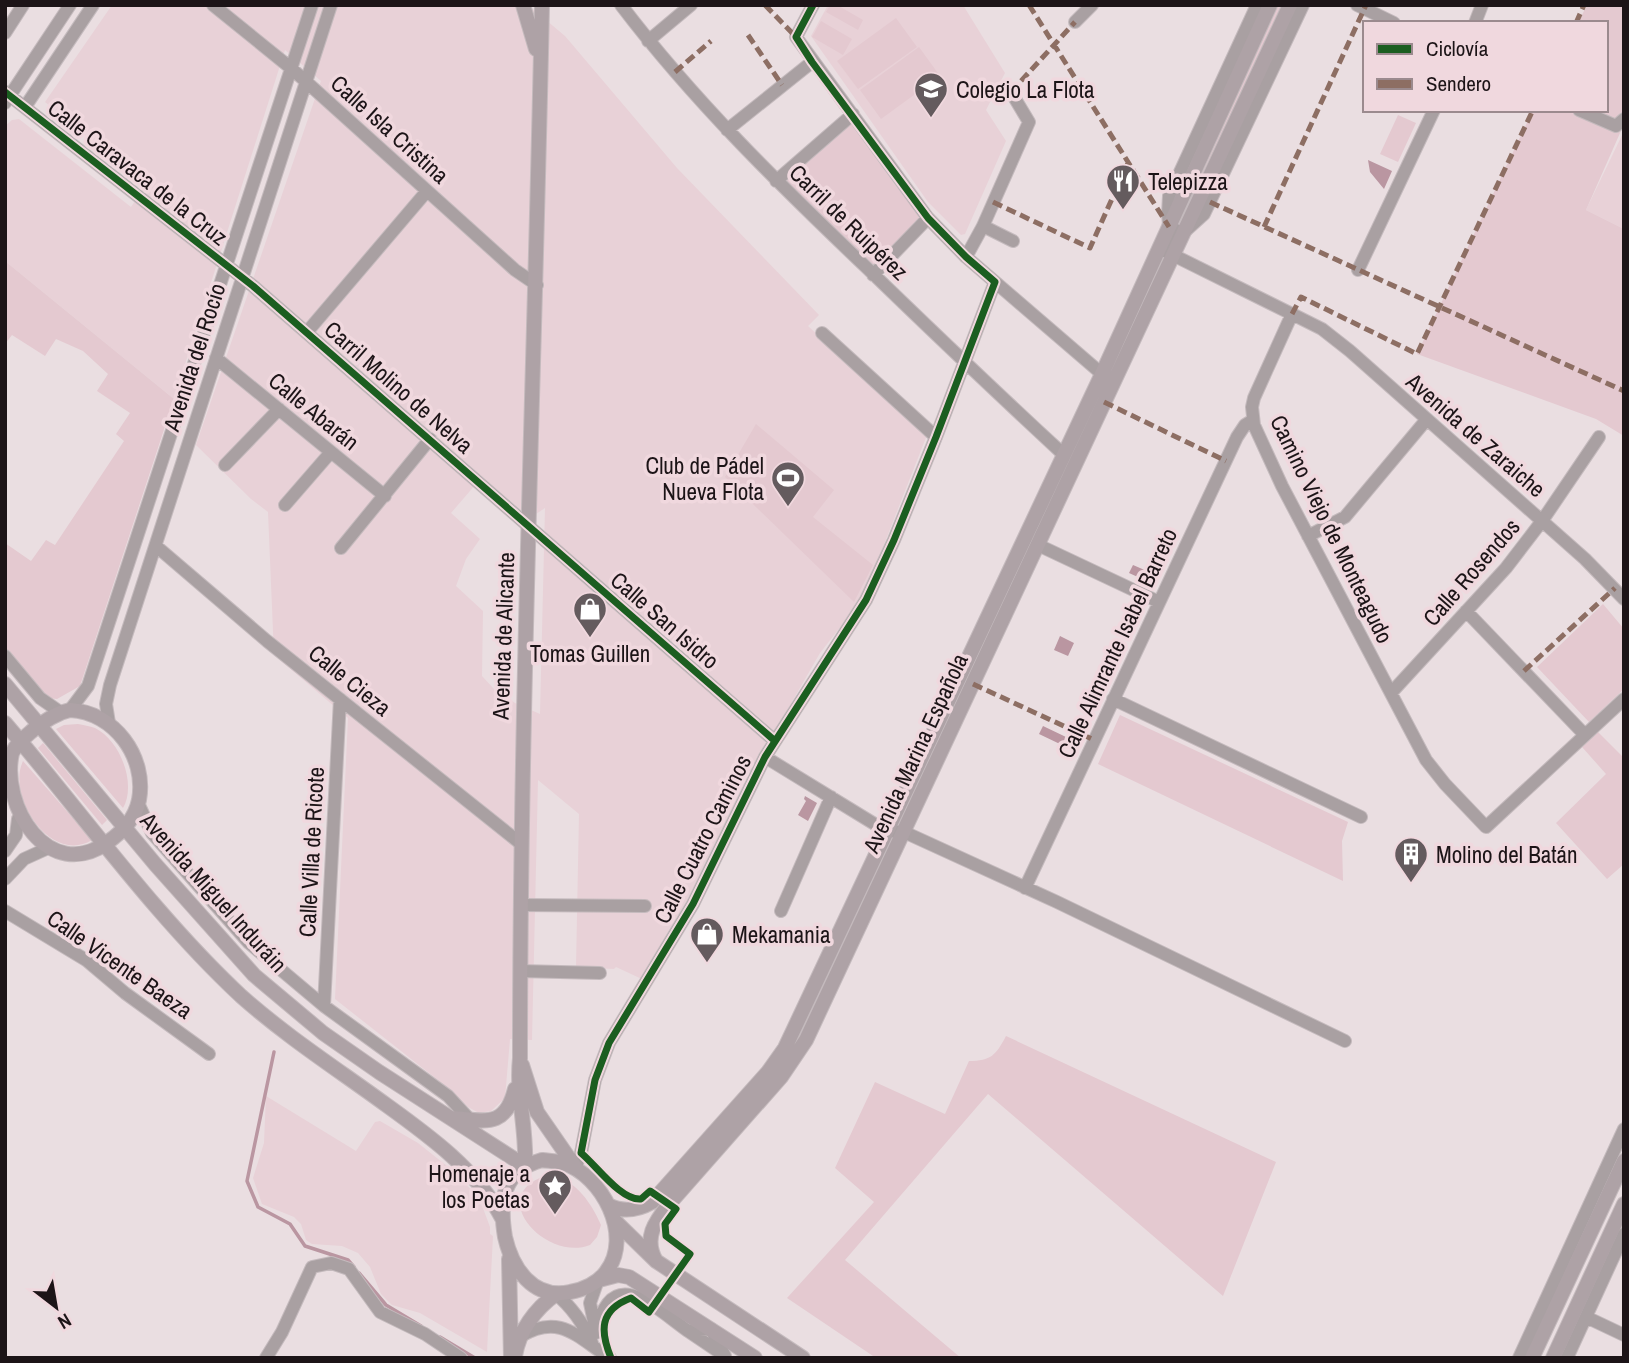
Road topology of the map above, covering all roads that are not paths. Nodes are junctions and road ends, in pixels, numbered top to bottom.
1 (23, 5) edge
2 (70, 5) edge
3 (93, 5) edge
4 (213, 5) edge
5 (312, 5) edge
6 (331, 5) edge
7 (523, 5) edge
8 (542, 5) edge
9 (621, 5) edge
10 (691, 5) edge
11 (813, 5) edge
12 (1092, 5) edge
13 (1290, 5) edge
14 (1303, 5) edge
15 (1357, 5) edge
16 (1259, 6) edge
17 (1390, 21) edge
18 (1075, 22) dead end
19 (5, 33) edge
20 (648, 41) junction
21 (812, 62) junction
22 (292, 69) junction
23 (541, 71) junction
24 (307, 82) junction
25 (1011, 92) dead end
26 (7, 97) edge
27 (25, 107) junction
28 (1433, 112) edge
29 (1584, 112) edge
30 (853, 114) junction
31 (1624, 119) edge
32 (727, 130) junction
33 (1207, 139) junction
34 (1183, 163) junction
35 (776, 181) junction
36 (427, 191) junction
37 (928, 218) junction
38 (983, 226) junction
39 (1176, 230) junction
40 (1013, 241) dead end
41 (1166, 252) junction
42 (966, 257) junction
43 (226, 266) junction
44 (1358, 270) dead end
45 (873, 275) junction
46 (242, 277) junction
47 (995, 282) junction
48 (537, 285) junction
49 (1293, 314) junction
50 (307, 332) junction
51 (821, 333) dead end
52 (216, 358) junction
53 (965, 364) junction
54 (1108, 377) junction
55 (279, 409) junction
56 (1427, 419) junction
57 (1253, 420) junction
58 (936, 437) junction
59 (1599, 437) dead end
60 (430, 439) junction
61 (331, 452) junction
62 (1063, 454) junction
63 (225, 465) dead end
64 (385, 496) junction
65 (285, 505) dead end
66 (1542, 521) junction
67 (530, 527) junction
68 (1308, 536) junction
69 (135, 541) junction
70 (1038, 545) junction
71 (156, 546) junction
72 (341, 548) dead end
73 (1624, 599) edge
74 (1159, 602) junction
75 (1466, 611) junction
76 (5, 656) edge
77 (5, 684) edge
78 (1391, 693) junction
79 (340, 699) junction
80 (1113, 699) junction
81 (1624, 699) edge
82 (65, 711) junction
83 (5, 723) edge
84 (109, 723) junction
85 (40, 725) junction
86 (1585, 735) junction
87 (20, 741) junction
88 (775, 741) junction
89 (765, 757) junction
90 (831, 797) junction
91 (138, 803) junction
92 (1361, 817) dead end
93 (18, 819) junction
94 (125, 827) junction
95 (886, 831) junction
96 (904, 832) junction
97 (520, 843) junction
98 (105, 844) junction
99 (46, 849) junction
100 (5, 850) edge
101 (5, 878) edge
102 (1025, 888) junction
103 (520, 905) junction
104 (645, 906) dead end
105 (5, 911) edge
106 (781, 911) dead end
107 (520, 971) junction
108 (600, 972) dead end
109 (324, 1006) junction
110 (1345, 1041) dead end
111 (209, 1054) dead end
112 (520, 1058) junction
113 (517, 1081) junction
114 (450, 1118) junction
115 (471, 1121) junction
116 (1624, 1129) edge
117 (484, 1141) junction
118 (1624, 1161) edge
119 (525, 1166) junction
120 (575, 1168) junction
121 (1624, 1204) edge
122 (608, 1205) junction
123 (502, 1218) junction
124 (615, 1220) junction
125 (1624, 1234) edge
126 (509, 1254) junction
127 (656, 1261) junction
128 (598, 1280) junction
129 (555, 1294) junction
130 (1586, 1317) junction
131 (711, 1329) junction
132 (688, 1331) junction
133 (596, 1333) junction
134 (1624, 1335) edge
135 (521, 1336) junction
136 (601, 1354) edge
137 (726, 1357) edge
138 (266, 1358) edge
139 (461, 1358) edge
140 (513, 1358) edge
141 (755, 1358) edge
142 (803, 1358) edge
143 (1519, 1358) edge
144 (1532, 1358) edge
145 (1553, 1358) edge
146 (1567, 1358) edge

1 - 19 street
2 - 26 street
3 - 27 street
4 - 22 street, Calle Isla Cristina
5 - 22 street, Avenida del Rocío
6 - 24 street, Avenida del Rocío
7 - 23 main road
8 - 23 main road, Avenida de Alicante
9 - 20 street, Carril de Ruipérez
10 - 20 street
11 - 21 street
12 - 18 street
13 - 39 main road
14 - 39 street
15 - 17 street
16 - 33 main road
16 - 34 street
20 - 32 street, Carril de Ruipérez
21 - 30 street
21 - 32 street
22 - 24 street, Calle Isla Cristina
22 - 43 street, Avenida del Rocío
23 - 48 main road, Avenida de Alicante
24 - 36 street, Calle Isla Cristina
24 - 46 street, Avenida del Rocío
25 - 38 street
26 - 27 street, Calle Caravaca de la Cruz
27 - 43 street, Calle Caravaca de la Cruz
28 - 44 street
29 - 31 street
30 - 35 street
30 - 37 street
32 - 35 street, Carril de Ruipérez
33 - 34 street
33 - 39 main road
34 - 39 street
35 - 45 street, Carril de Ruipérez
36 - 48 street, Calle Isla Cristina
36 - 50 street
37 - 42 street
37 - 45 street
38 - 40 street
38 - 42 street
39 - 41 main road
41 - 49 street
41 - 54 main road
42 - 47 street
43 - 46 street, Calle Caravaca de la Cruz
43 - 69 street, Avenida del Rocío
45 - 53 street, Carril de Ruipérez
46 - 50 street, Carril Molino de Nelva
46 - 52 street, Avenida del Rocío
47 - 53 street, Calle Cuatro Caminos
47 - 54 street
48 - 67 main road, Avenida de Alicante
49 - 56 street, Avenida de Zaraiche
49 - 57 street, Camino Viejo de Monteagudo
50 - 60 street, Carril Molino de Nelva
51 - 58 street
52 - 55 street, Calle Abarán
52 - 71 street, Avenida del Rocío
53 - 58 street, Calle Cuatro Caminos
53 - 62 street, Carril de Ruipérez
54 - 62 main road, Avenida Marina Española
54 - 70 main road, Avenida Marina Española
55 - 61 street, Calle Abarán
55 - 63 street
56 - 66 street, Avenida de Zaraiche
56 - 68 street
57 - 68 street, Camino Viejo de Monteagudo
57 - 74 street, Calle Alimrante Isabel Barreto
58 - 88 street, Calle Cuatro Caminos
59 - 66 street, Calle Rosendos
60 - 64 street
60 - 67 street, Carril Molino de Nelva
61 - 64 street, Calle Abarán
61 - 65 street
62 - 95 main road, Avenida Marina Española
64 - 72 street
66 - 73 street, Avenida de Zaraiche
66 - 75 street, Calle Rosendos
67 - 88 street, Calle San Isidro
67 - 97 main road, Avenida de Alicante
68 - 78 street, Camino Viejo de Monteagudo
69 - 71 street
69 - 82 street, Avenida del Rocío
70 - 74 street
70 - 96 main road, Avenida Marina Española
71 - 79 street, Calle Cieza
71 - 84 street, Avenida del Rocío
74 - 80 street, Calle Alimrante Isabel Barreto
75 - 78 street, Calle Rosendos
75 - 86 street
76 - 82 street
77 - 85 main road, Avenida Miguel Induráin
78 - 86 street, Camino Viejo de Monteagudo
79 - 97 street, Calle Cieza
79 - 109 street, Calle Villa de Ricote
80 - 92 street
80 - 102 street, Calle Alimrante Isabel Barreto
81 - 86 street
82 - 84 main road
82 - 85 main road
83 - 87 main road
84 - 91 main road
85 - 87 main road
85 - 94 main road, Avenida Miguel Induráin
87 - 93 main road
87 - 98 main road
88 - 89 street, Calle Cuatro Caminos
89 - 90 street
89 - 120 street, Calle Cuatro Caminos
90 - 95 street
90 - 106 street
91 - 94 main road
91 - 109 street
93 - 99 main road
93 - 100 street
94 - 98 main road
94 - 114 main road, Avenida Miguel Induráin
95 - 96 street
95 - 122 main road, Avenida Marina Española
96 - 102 street
96 - 127 main road, Avenida Marina Española
97 - 103 main road, Avenida de Alicante
98 - 99 main road
98 - 123 main road
99 - 101 street
102 - 110 street
103 - 104 street
103 - 107 main road, Avenida de Alicante
105 - 111 street, Calle Vicente Baeza
107 - 108 street
107 - 112 main road, Avenida de Alicante
109 - 115 street
112 - 113 main road, Avenida de Alicante
112 - 120 main road, Avenida de Alicante
113 - 115 main road
113 - 119 main road, Avenida de Alicante
114 - 115 main road
114 - 117 main road, Avenida Miguel Induráin
115 - 117 street
116 - 143 street
117 - 119 main road, Avenida Miguel Induráin
118 - 144 main road
119 - 120 main road
119 - 123 main road
120 - 122 main road
121 - 145 main road
122 - 124 main road
123 - 126 main road
124 - 127 main road
124 - 128 main road
125 - 130 street
126 - 129 main road
126 - 140 main road
127 - 142 main road
128 - 129 main road
128 - 131 main road
128 - 133 street
129 - 135 main road
129 - 136 street
130 - 134 street
130 - 146 street
131 - 132 street
131 - 137 street
131 - 141 main road
132 - 133 street
132 - 137 street
133 - 136 street
135 - 136 street
135 - 140 main road
138 - 139 street

